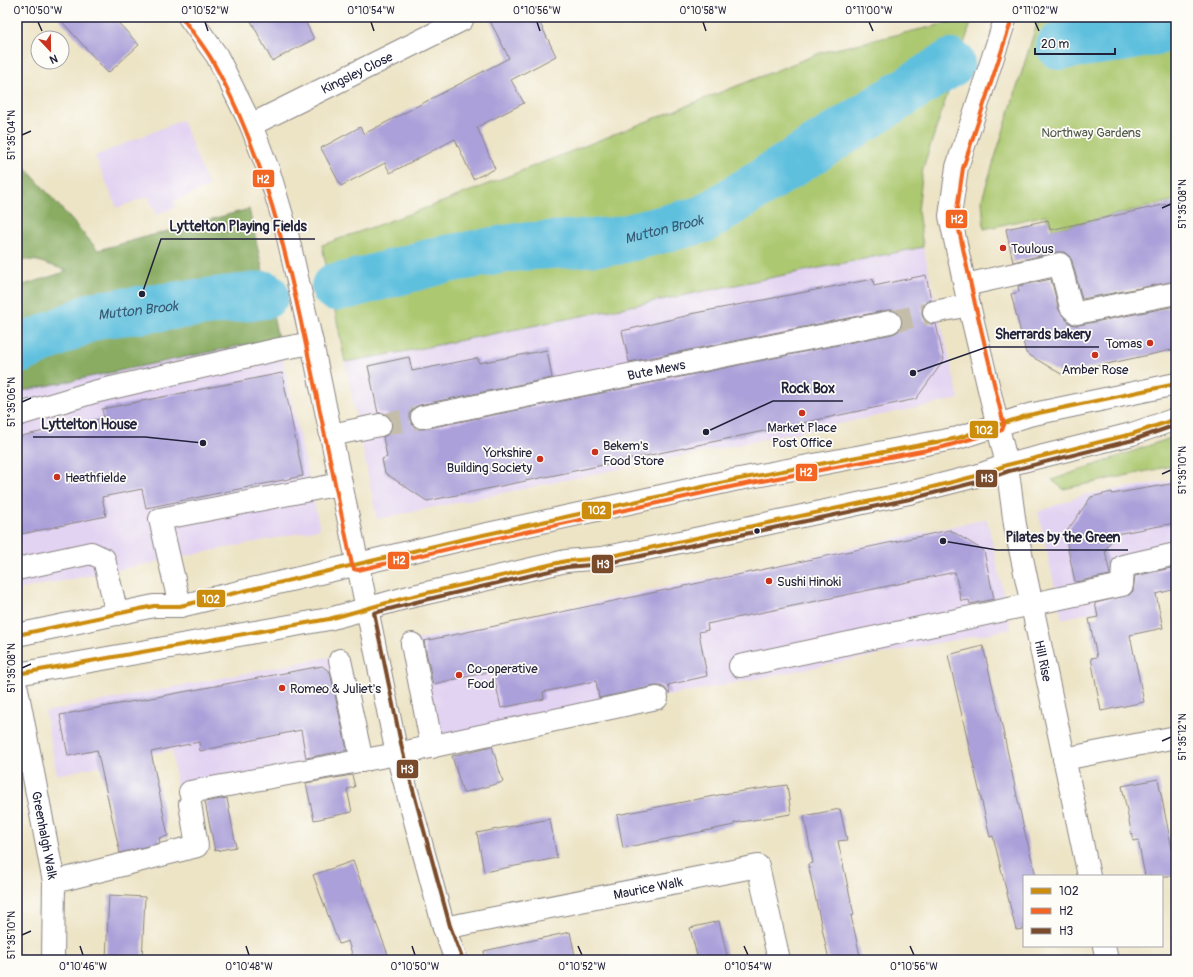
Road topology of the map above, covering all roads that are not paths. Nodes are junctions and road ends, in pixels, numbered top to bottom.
1 (189, 17) edge
2 (1006, 17) edge
3 (462, 20) dead end
4 (251, 125) junction
5 (1176, 293) edge
6 (967, 295) junction
7 (934, 312) tunnel mouth
8 (890, 322) tunnel mouth
9 (312, 343) junction
10 (1176, 384) edge
11 (17, 415) edge
12 (422, 417) tunnel mouth
13 (1176, 419) edge
14 (380, 425) tunnel mouth
15 (331, 436) junction
16 (1002, 445) junction
17 (340, 484) junction
18 (1176, 554) edge
19 (358, 564) junction
20 (17, 569) edge
21 (1032, 603) junction
22 (180, 606) junction
23 (367, 609) junction
24 (117, 614) junction
25 (17, 635) edge
26 (412, 644) dead end
27 (340, 660) dead end
28 (740, 666) dead end
29 (17, 674) edge
30 (17, 689) edge
31 (657, 698) dead end
32 (1176, 737) edge
33 (432, 747) junction
34 (397, 754) junction
35 (1064, 759) junction
36 (362, 761) junction
37 (1089, 875) edge
38 (54, 882) junction
39 (444, 928) junction
40 (1104, 947) edge
41 (53, 960) edge
42 (456, 960) edge
43 (780, 960) edge
44 (1107, 960) edge

1 - 4 main road
2 - 6 main road, Hill Rise
3 - 4 main road, Kingsley Close
4 - 9 main road
5 - 6 main road
6 - 7 main road
6 - 16 main road, Hill Rise
8 - 12 main road, Bute Mews
9 - 11 main road
9 - 15 main road
10 - 16 main road
13 - 16 main road
14 - 15 main road
15 - 17 main road
16 - 19 main road
16 - 21 main road, Hill Rise
16 - 23 main road
17 - 19 main road
17 - 22 main road
18 - 21 main road
19 - 22 main road
19 - 23 main road
20 - 24 main road
21 - 28 main road
21 - 35 main road, Hill Rise
22 - 24 main road
23 - 29 main road
23 - 34 main road
24 - 25 main road
26 - 33 main road
27 - 36 main road
30 - 38 main road, Greenhalgh Walk
31 - 33 main road
32 - 35 main road
33 - 34 main road
34 - 36 main road
34 - 39 main road
35 - 37 main road, Hill Rise
36 - 38 main road
38 - 41 main road, Greenhalgh Walk
39 - 42 main road
39 - 43 main road, Maurice Walk
40 - 44 main road

